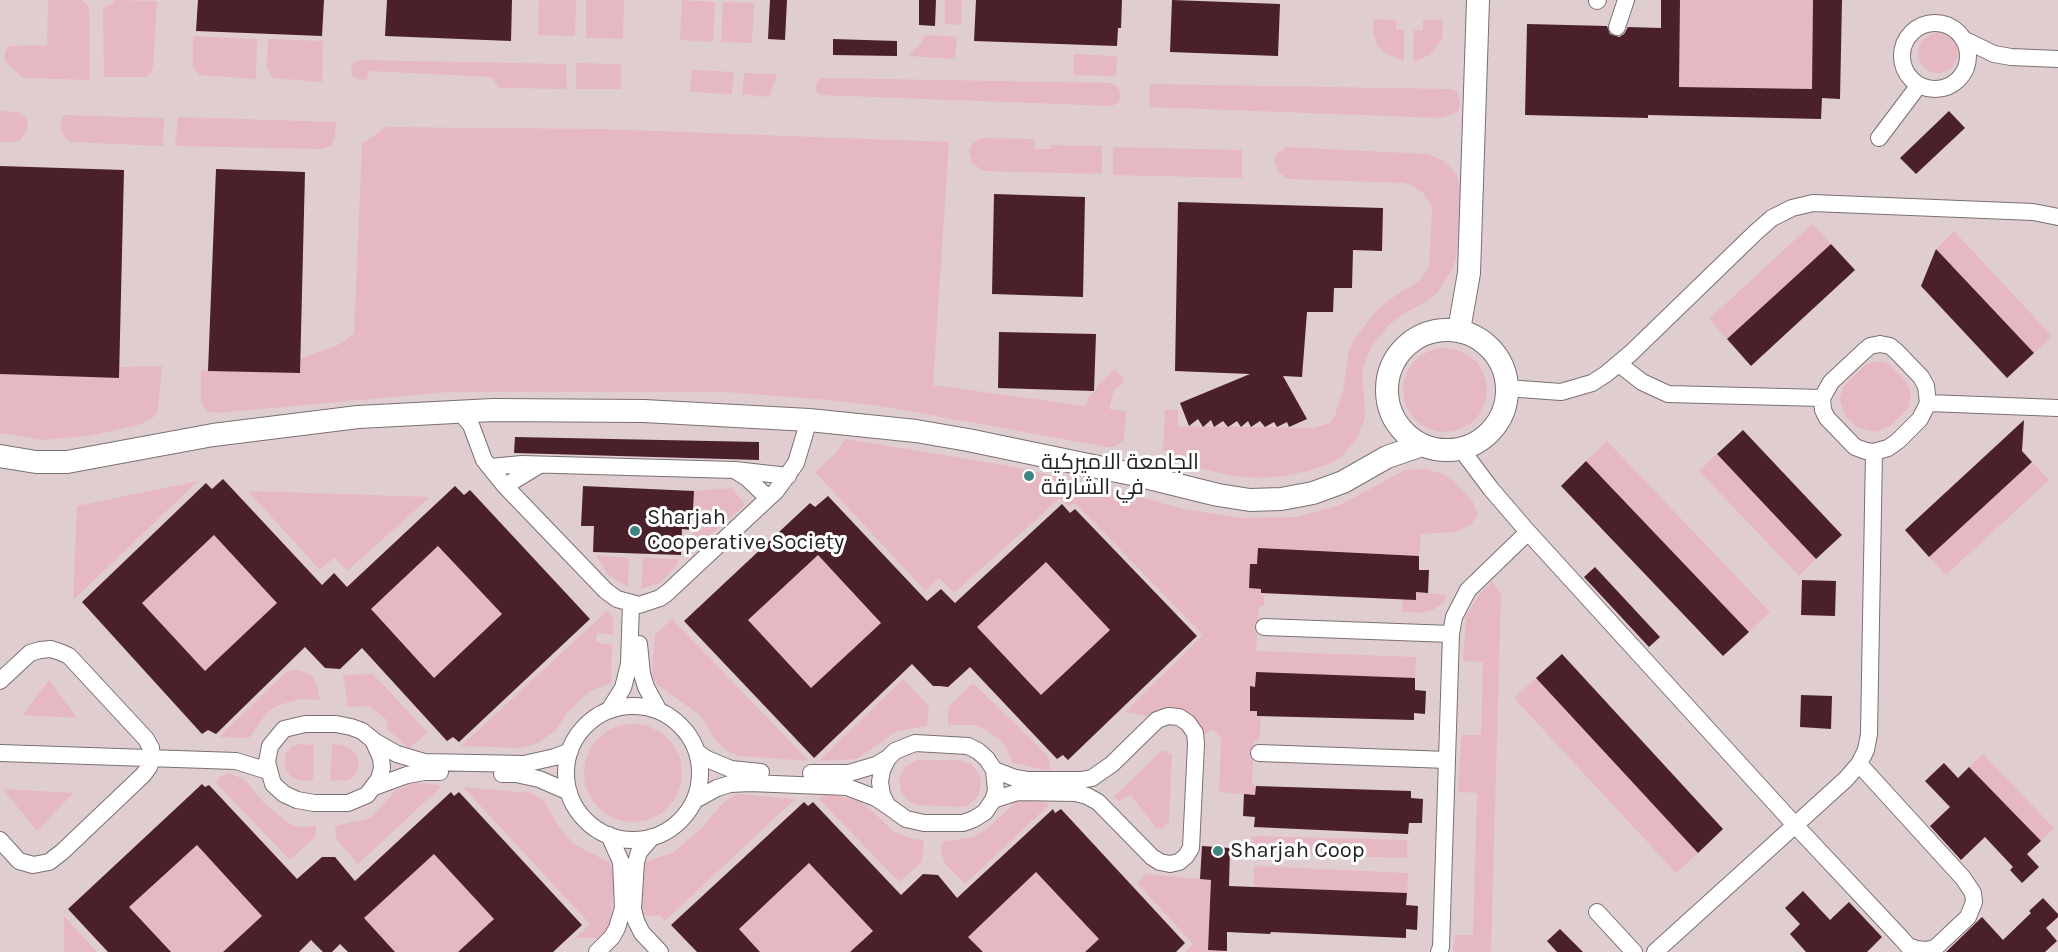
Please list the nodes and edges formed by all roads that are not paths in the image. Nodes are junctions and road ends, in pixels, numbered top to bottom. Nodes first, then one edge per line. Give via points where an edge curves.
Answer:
1 (1478, 0) edge
2 (1626, 0) edge
3 (1617, 27) dead end
4 (1963, 39) junction
5 (2011, 57) junction
6 (2058, 59) edge
7 (1964, 73) junction
8 (1919, 85) junction
9 (1879, 138) dead end
10 (2058, 217) edge
11 (1459, 330) junction
12 (1619, 364) junction
13 (1507, 388) junction
14 (1822, 398) junction
15 (1928, 403) junction
16 (2058, 408) edge
17 (459, 411) junction
18 (1393, 417) junction
19 (808, 420) junction
20 (1422, 445) junction
21 (1461, 449) junction
22 (1874, 452) junction
23 (0, 456) edge
24 (538, 466) junction
25 (490, 467) junction
26 (1370, 467) junction
27 (735, 470) junction
28 (788, 476) junction
29 (506, 486) junction
30 (768, 498) junction
31 (1528, 532) junction
32 (635, 604) junction
33 (1264, 627) dead end
34 (1451, 634) junction
35 (0, 681) edge
36 (609, 710) junction
37 (659, 711) junction
38 (373, 740) junction
39 (270, 746) junction
40 (570, 751) junction
41 (697, 752) junction
42 (0, 753) edge
43 (1259, 753) dead end
44 (152, 758) junction
45 (888, 758) junction
46 (236, 760) junction
47 (1447, 760) junction
48 (1859, 764) junction
49 (994, 770) junction
50 (268, 771) junction
51 (374, 787) junction
52 (569, 792) junction
53 (695, 800) junction
54 (993, 800) junction
55 (888, 806) junction
56 (1795, 825) junction
57 (609, 835) junction
58 (652, 837) junction
59 (0, 840) edge
60 (1597, 912) dead end
61 (597, 952) edge
62 (660, 952) edge
63 (1439, 952) edge
64 (1634, 952) edge
65 (1655, 952) edge

1 - 11 street via 1469,273
2 - 3 street
4 - 5 street via 1994,54
4 - 7 street via 1968,56
4 - 8 street via 1956,31 1936,24 1926,25 1908,37 1902,58 1904,68
5 - 6 street
5 - 7 street via 1978,65
7 - 8 street via 1942,88
8 - 9 street
10 - 12 street via 2033,212 1813,203 1792,208 1756,232
11 - 13 street via 1493,351
11 - 18 street via 1430,332 1405,345 1393,361 1387,379 1387,399
12 - 13 street via 1592,382 1561,392
12 - 14 street via 1642,382 1668,394
13 - 21 street via 1499,420 1476,443
14 - 15 street via 1839,374 1870,346 1880,344 1898,352 1921,377
14 - 22 street via 1827,418 1841,434 1855,447
15 - 16 street
15 - 22 street via 1920,419 1898,441
17 - 19 street via 644,411
17 - 23 street via 271,427 67,462
17 - 25 street via 471,425
18 - 20 street via 1400,429
18 - 26 street
19 - 26 street via 968,440 1250,500 1313,493
19 - 28 street via 796,463
20 - 21 street via 1441,450
20 - 26 street
21 - 31 street
22 - 48 street via 1869,734
24 - 25 street
24 - 27 street
24 - 29 street
25 - 29 street
27 - 28 street
27 - 30 street
28 - 30 street
29 - 32 street via 595,582 617,599
30 - 32 street via 668,592
31 - 34 street via 1468,590 1454,617
31 - 56 street
32 - 36 street via 628,670
32 - 37 street via 642,674
33 - 34 street
34 - 47 street
35 - 44 street via 30,653 51,649 69,656 146,740
36 - 37 street via 626,706
36 - 40 street via 592,719
37 - 41 street via 688,735
38 - 39 street via 351,727 304,724 284,729
38 - 40 street via 397,754 424,762 524,764
38 - 51 street via 382,768
39 - 46 street
39 - 50 street
40 - 52 street via 566,771
41 - 45 street via 718,765 751,772 849,773
41 - 53 street via 699,784
42 - 44 street
43 - 47 street
44 - 46 street
44 - 59 street via 143,775 49,862 33,865 19,861
45 - 49 street via 915,743 968,746 987,759
45 - 55 street via 880,782
46 - 50 street
47 - 63 street
48 - 56 street
48 - 56 street via 1973,893 1972,911 1942,943 1926,951 1908,946
49 - 54 street
49 - 54 street via 1027,780 1092,778 1157,720 1179,717 1194,732 1196,744 1191,848 1179,862 1160,862 1098,802 1076,793 1018,792
50 - 51 street via 273,784 284,794 314,803 348,803 367,795
51 - 52 street via 424,772 516,774
52 - 57 street via 591,825
53 - 55 street via 730,784 762,783 847,787
53 - 58 street via 678,823
54 - 55 street via 985,812 963,823 906,819
56 - 65 street
57 - 58 street via 638,840
57 - 61 street via 623,872 623,908 612,937
58 - 62 street via 636,862 633,909 642,933
60 - 64 street

